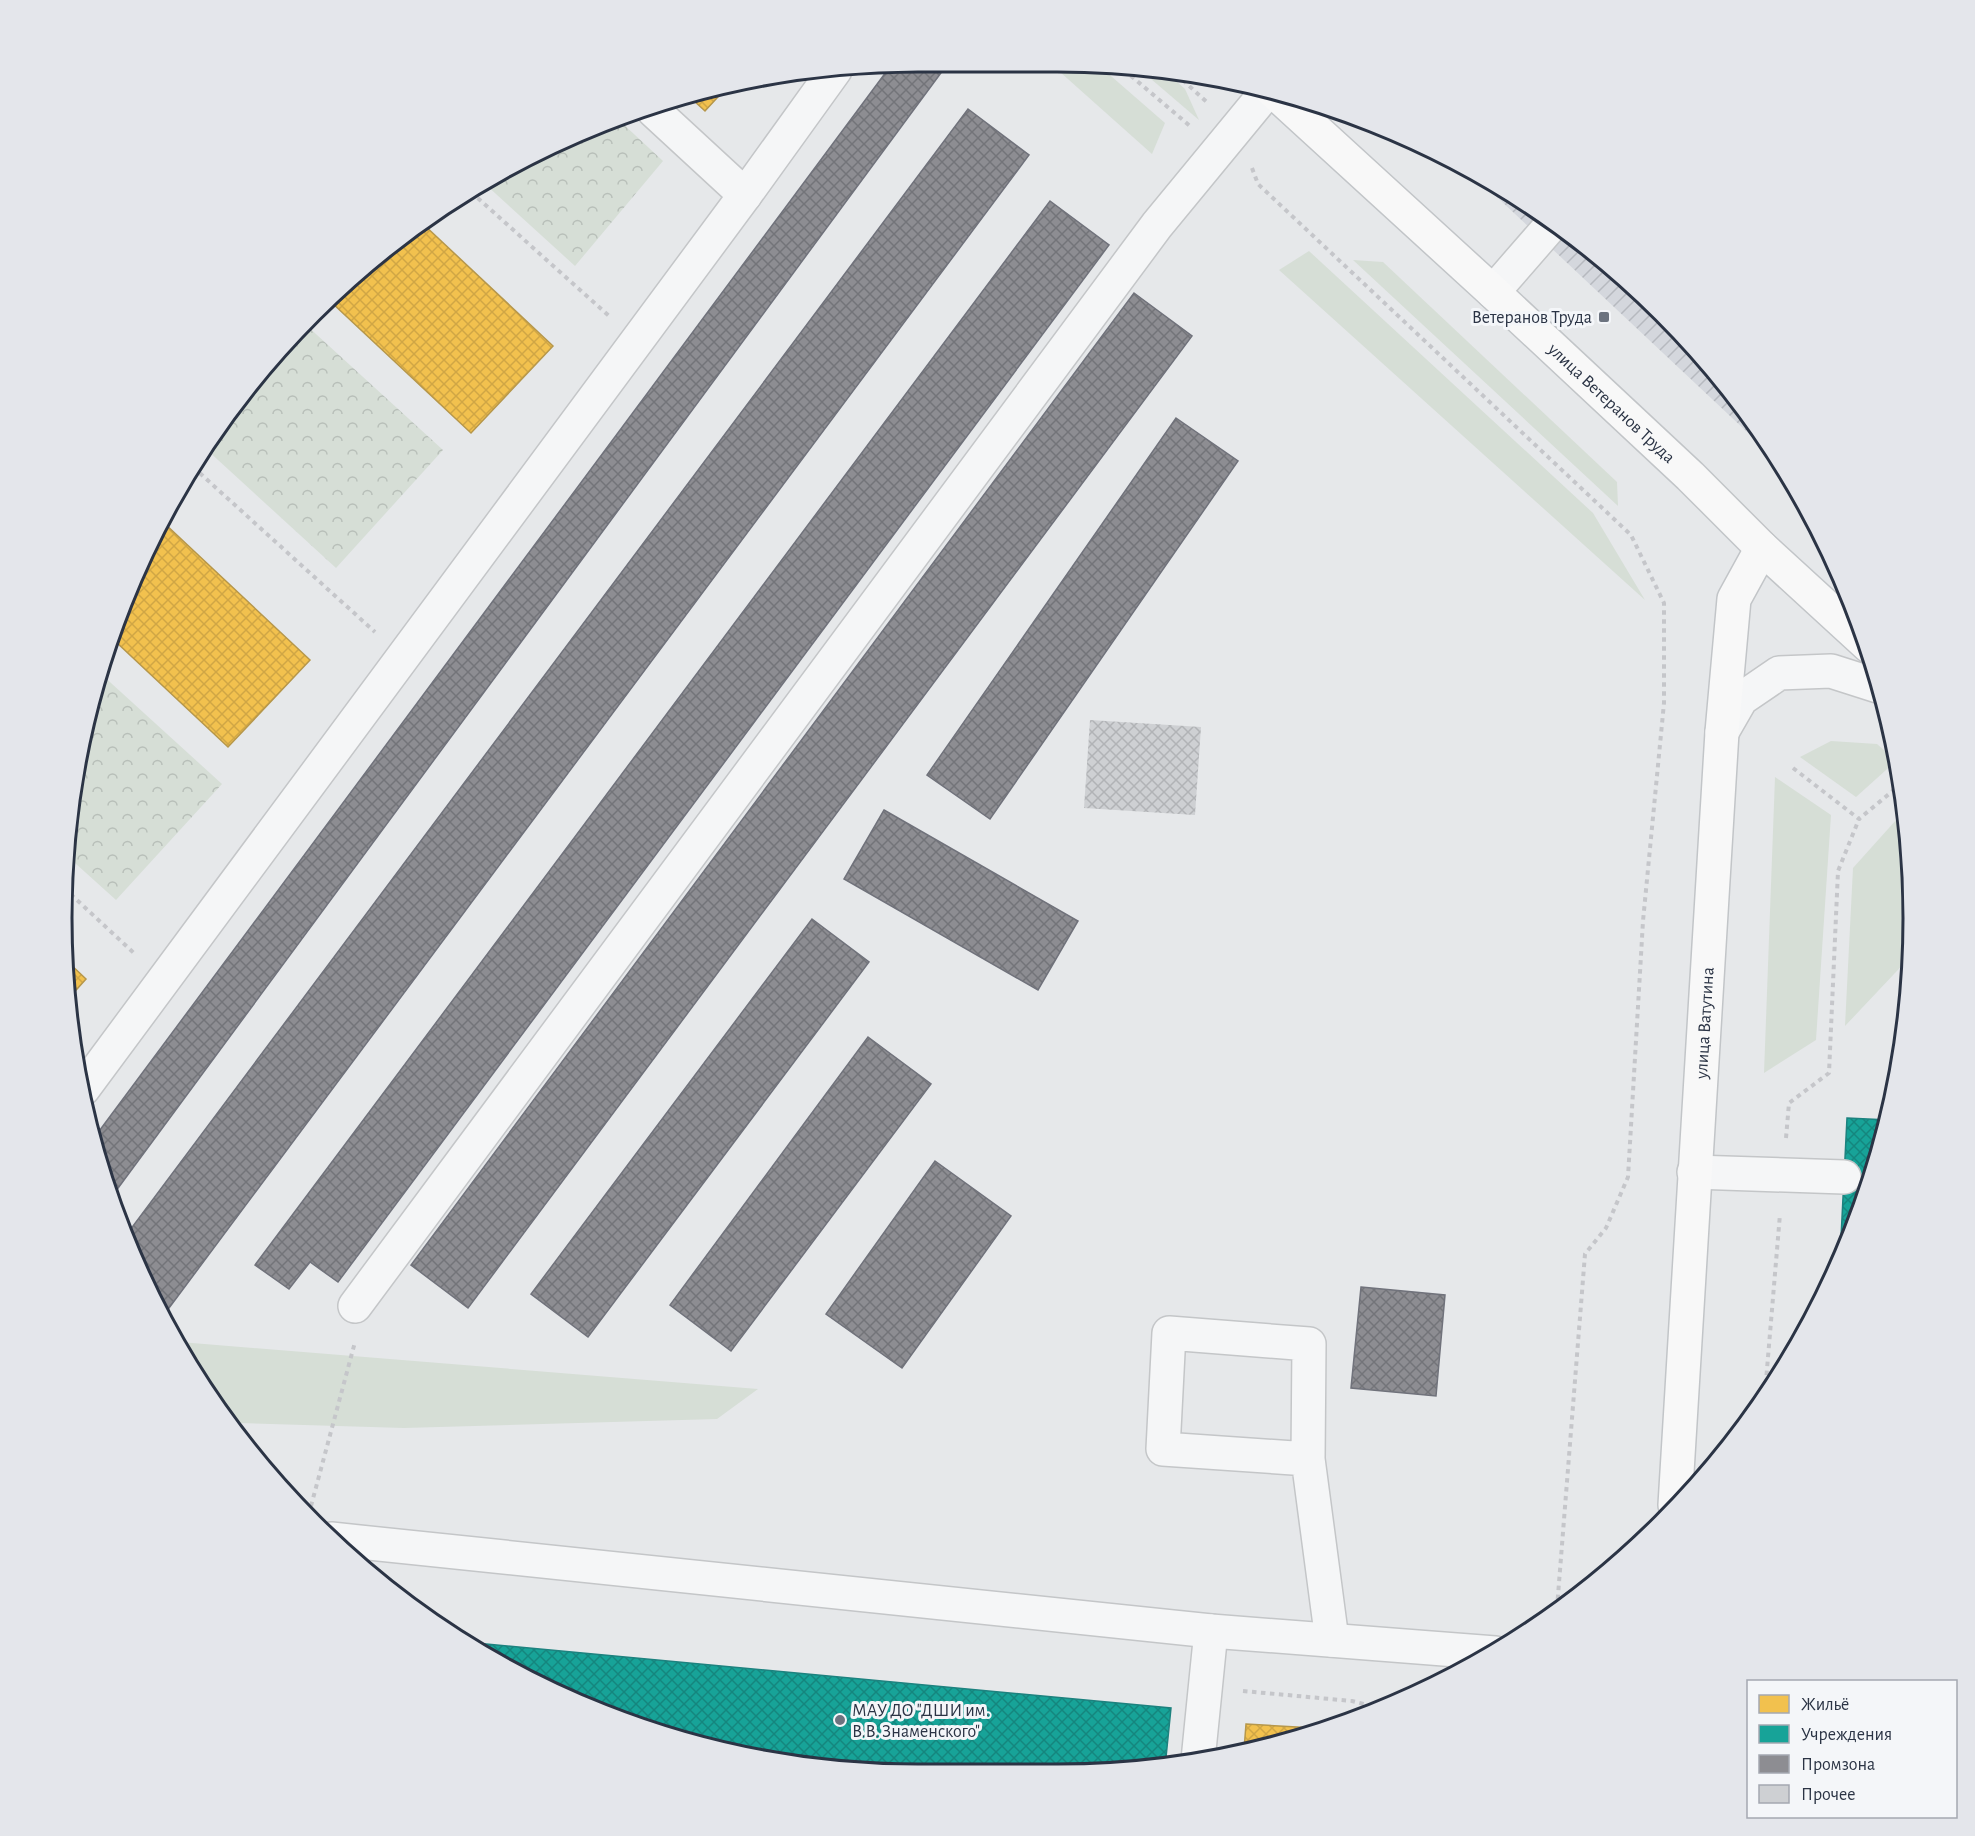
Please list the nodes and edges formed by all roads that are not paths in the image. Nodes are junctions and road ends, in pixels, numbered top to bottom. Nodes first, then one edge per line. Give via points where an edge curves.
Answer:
1 (830, 77) edge
2 (1264, 98) edge
3 (1288, 105) edge
4 (657, 114) edge
5 (745, 195) junction
6 (1547, 229) edge
7 (1493, 292) junction
8 (1762, 548) junction
9 (1852, 631) edge
10 (1869, 683) edge
11 (1722, 732) junction
12 (88, 1082) edge
13 (1695, 1172) junction
14 (1844, 1177) dead end
15 (355, 1306) road end
16 (1308, 1459) junction
17 (1676, 1494) edge
18 (346, 1541) edge
19 (1210, 1631) junction
20 (1332, 1640) junction
21 (1479, 1652) edge
22 (1199, 1752) edge

1 - 5 street
2 - 15 street via 1157,225
3 - 7 main road, улица Ветеранов Труда
4 - 5 street
5 - 12 street
6 - 7 street
7 - 8 main road, улица Ветеранов Труда
8 - 9 main road, улица Ветеранов Труда
8 - 11 main road, улица Ватутина via 1734,598
10 - 11 street via 1831,672 1779,673 1741,699
11 - 13 main road, улица Ватутина
13 - 14 street
13 - 17 main road, улица Ватутина
16 - 16 street via 1310,1344 1169,1333 1163,1449
16 - 20 street
18 - 19 street
19 - 20 street
19 - 22 street
20 - 21 street

